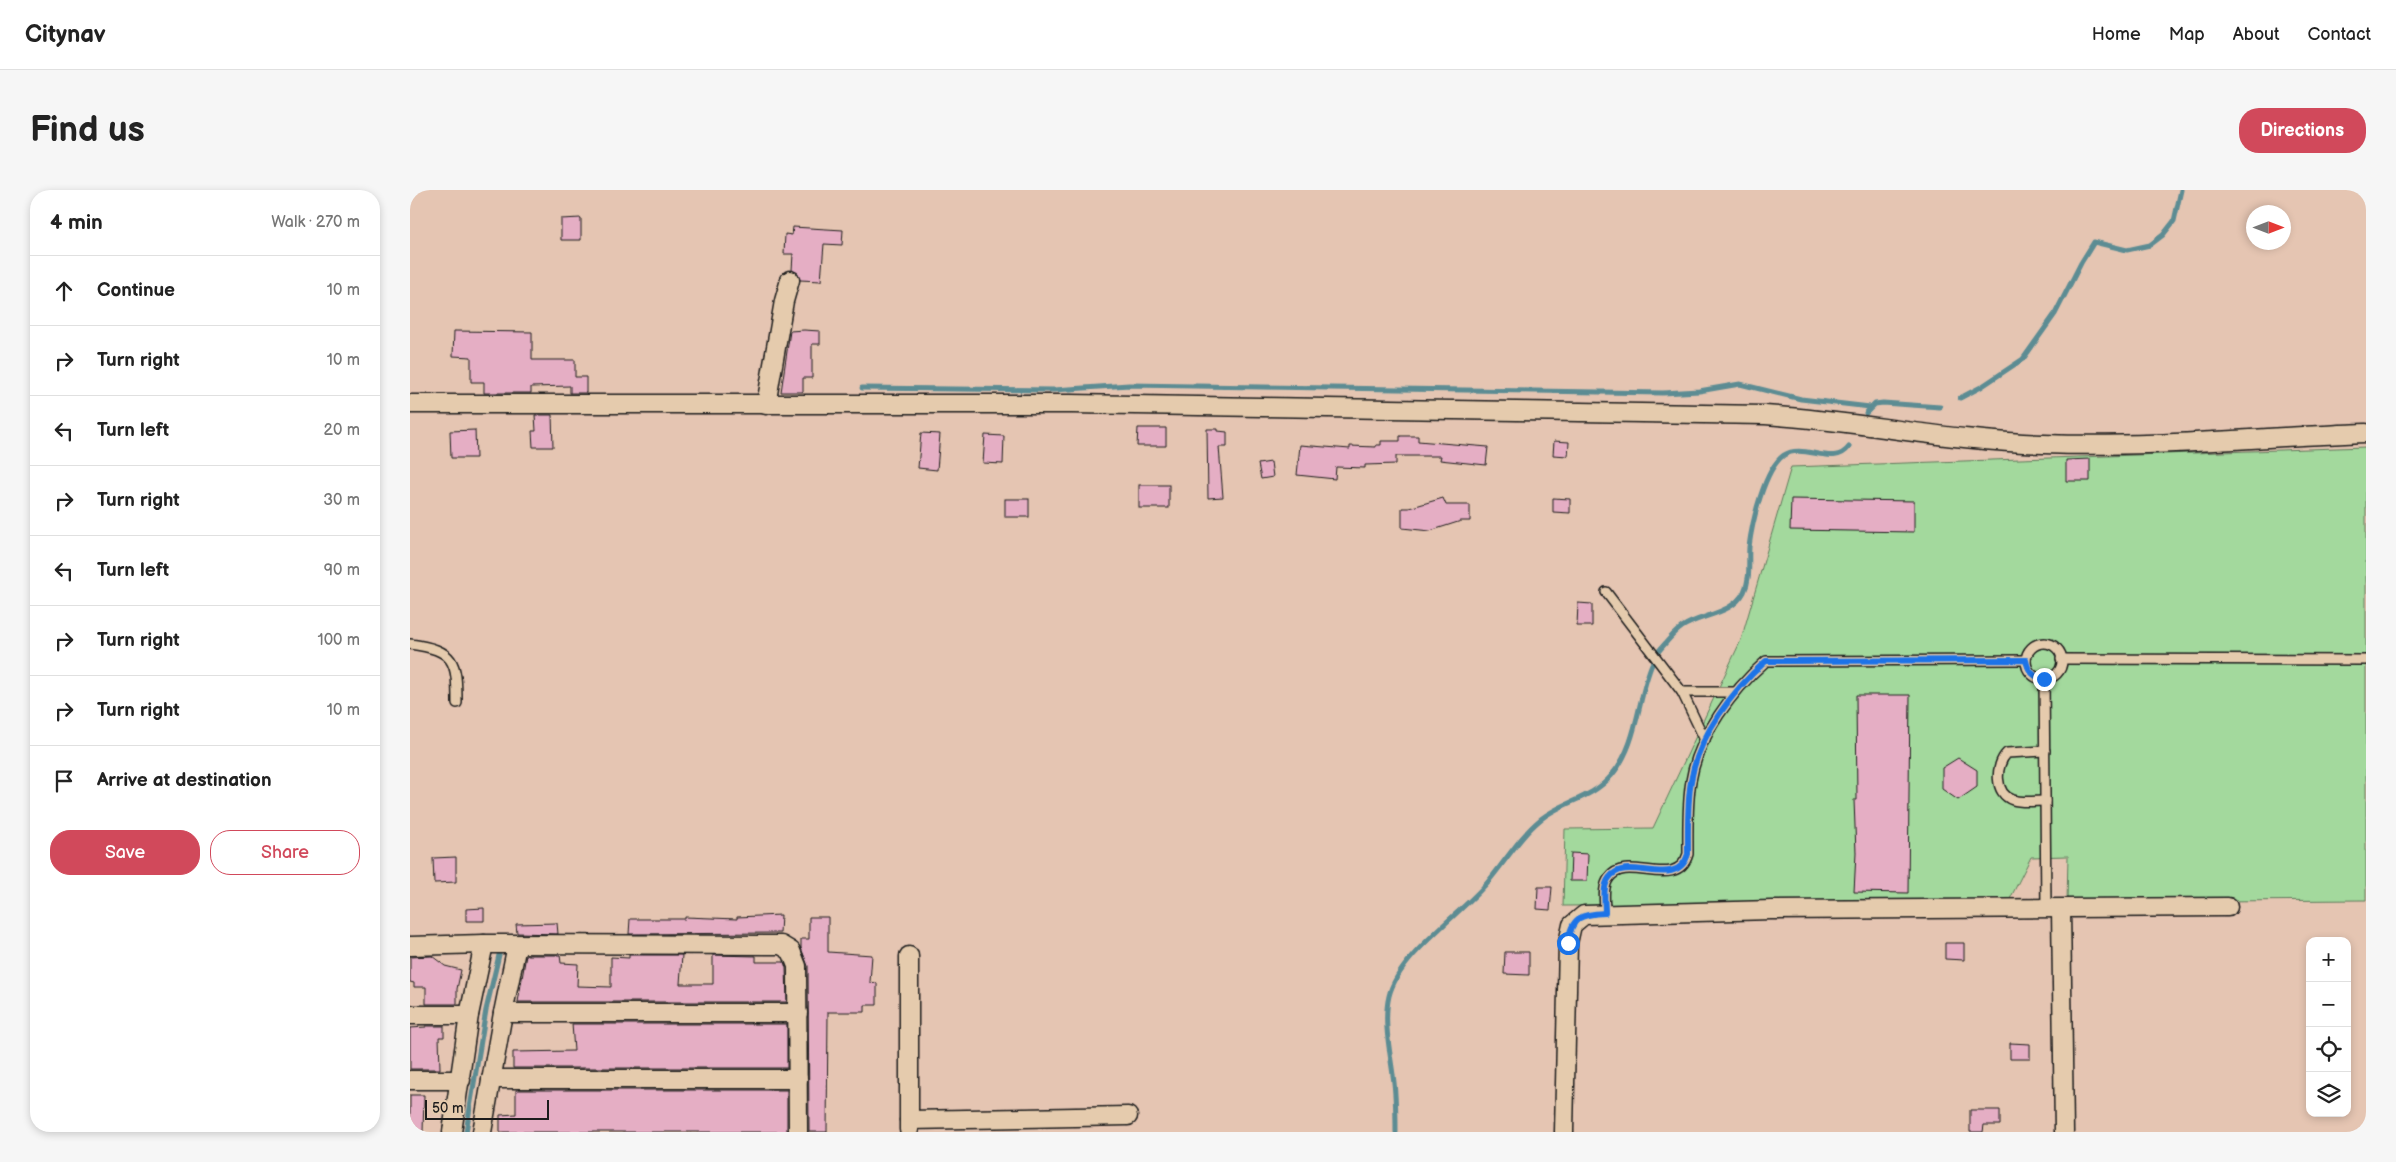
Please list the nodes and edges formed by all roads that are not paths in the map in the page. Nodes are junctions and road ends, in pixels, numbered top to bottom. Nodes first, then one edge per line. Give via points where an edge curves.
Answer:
1 (790, 280) dead end
2 (410, 404) edge
3 (766, 405) junction
4 (2366, 433) edge
5 (1606, 592) dead end
6 (410, 644) edge
7 (2061, 659) junction
8 (2026, 660) junction
9 (2366, 660) edge
10 (2044, 679) junction
11 (1682, 692) junction
12 (1734, 692) junction
13 (457, 703) dead end
14 (1705, 740) junction
15 (2045, 751) junction
16 (2045, 801) junction
17 (2228, 907) dead end
18 (2053, 909) junction
19 (1605, 913) junction
20 (484, 944) junction
21 (518, 945) junction
22 (410, 946) edge
23 (909, 956) dead end
24 (503, 1013) junction
25 (470, 1014) junction
26 (798, 1014) junction
27 (410, 1015) edge
28 (491, 1079) junction
29 (798, 1079) junction
30 (410, 1080) edge
31 (461, 1080) junction
32 (1128, 1116) dead end
33 (909, 1126) edge
34 (452, 1132) edge
35 (482, 1132) edge
36 (798, 1132) edge
37 (1564, 1132) edge
38 (2064, 1132) edge

1 - 3 street
2 - 3 street
3 - 4 street via 1071,404 1764,415 2044,444 2214,441
5 - 11 lane
6 - 13 lane via 436,649 453,662 457,675
7 - 8 lane via 2052,645 2040,643 2030,649
7 - 9 lane
7 - 10 lane via 2055,675
8 - 10 lane via 2029,671
8 - 12 lane via 1766,661
10 - 15 lane
11 - 12 lane
11 - 14 lane
12 - 14 lane
14 - 19 lane via 1691,780 1685,864 1670,871 1617,871 1609,877 1605,887
15 - 16 lane
15 - 16 lane via 2007,753 2002,759 1998,779 2002,791 2014,800
16 - 18 lane
17 - 18 street
18 - 19 street
18 - 38 street
19 - 37 street via 1584,915 1577,919 1569,933
20 - 21 street
20 - 22 street
20 - 25 street
21 - 24 street
21 - 26 street via 781,945 791,951 797,966
23 - 33 street
24 - 26 street
24 - 28 street
25 - 27 street
25 - 31 street
26 - 29 street
28 - 29 street
28 - 35 street
29 - 36 street
30 - 31 street
31 - 34 street
32 - 33 street

